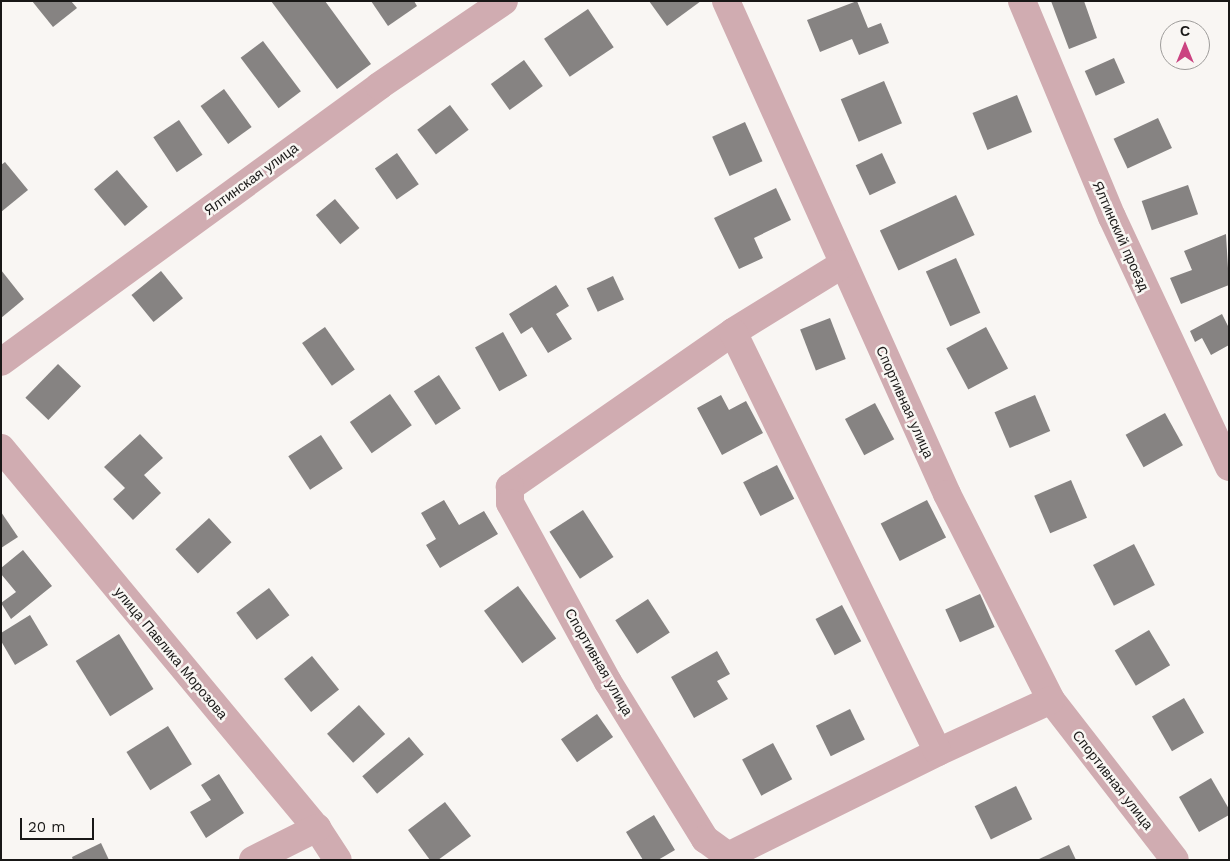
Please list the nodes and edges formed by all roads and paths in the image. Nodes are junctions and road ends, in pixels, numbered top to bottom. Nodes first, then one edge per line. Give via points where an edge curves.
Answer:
1 (504, 1) edge
2 (726, 1) edge
3 (1022, 1) edge
4 (843, 264) junction
5 (733, 332) junction
6 (1, 362) edge
7 (1, 448) edge
8 (1229, 467) edge
9 (1051, 700) junction
10 (938, 752) junction
11 (317, 828) junction
12 (254, 860) edge
13 (338, 860) edge
14 (1175, 860) edge

1 - 6 street, Ялтинская улица via 379,86
2 - 4 street, Спортивная улица
3 - 8 street, Ялтинский проезд via 1112,217
4 - 5 street, Спортивная улица
4 - 9 street, Спортивная улица via 946,494
5 - 10 street
5 - 10 street, Спортивная улица via 510,487 510,503 608,682 705,839 728,856
7 - 11 street, улица Павлика Морозова
9 - 10 street, Спортивная улица
9 - 14 street, Спортивная улица
11 - 12 street
11 - 13 street, улица Павлика Морозова

